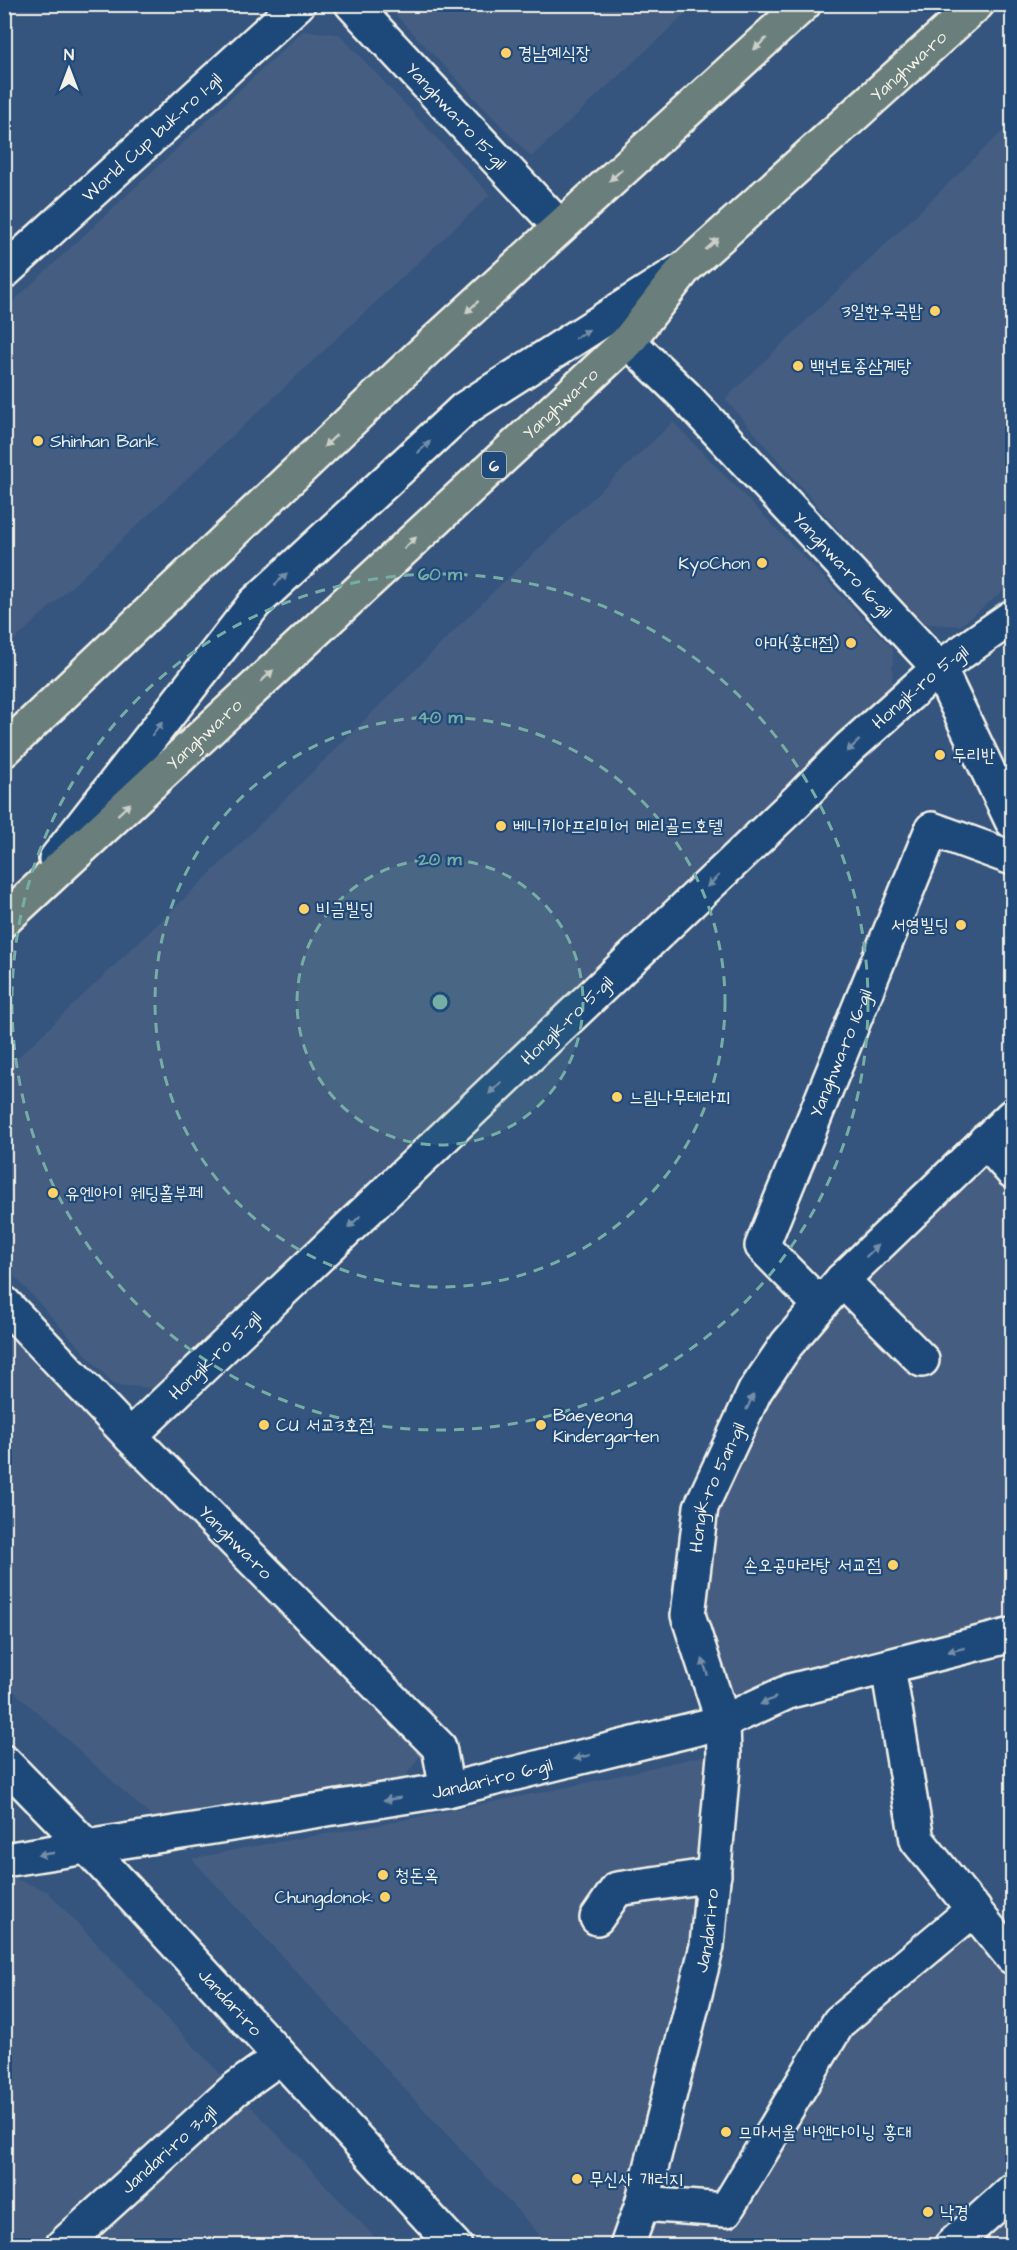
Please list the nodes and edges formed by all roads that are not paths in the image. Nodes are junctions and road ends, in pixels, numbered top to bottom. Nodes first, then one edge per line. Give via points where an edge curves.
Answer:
1 (298, 4) edge
2 (352, 4) edge
3 (804, 4) edge
4 (976, 4) edge
5 (559, 226) junction
6 (685, 268) junction
7 (4, 272) edge
8 (628, 341) junction
9 (1012, 617) edge
10 (939, 668) junction
11 (4, 750) edge
12 (1012, 821) edge
13 (1012, 858) edge
14 (11, 914) edge
15 (1012, 1116) edge
16 (985, 1141) junction
17 (1012, 1172) edge
18 (842, 1280) junction
19 (4, 1303) edge
20 (820, 1305) junction
21 (922, 1360) dead end
22 (130, 1436) junction
23 (1012, 1635) edge
24 (888, 1667) junction
25 (723, 1722) junction
26 (4, 1762) edge
27 (447, 1791) junction
28 (88, 1848) junction
29 (4, 1860) edge
30 (714, 1875) junction
31 (974, 1909) junction
32 (597, 1918) dead end
33 (1012, 1957) edge
34 (280, 2057) junction
35 (1012, 2191) edge
36 (642, 2204) junction
37 (62, 2246) edge
38 (455, 2246) edge
39 (627, 2246) edge
40 (951, 2246) edge

1 - 7 street, World Cup buk-ro 1-gil
2 - 5 street, Yanghwa-ro 15-gil
3 -> 5 main road
6 -> 4 main road, Yanghwa-ro / 6
5 -> 11 main road
6 - 8 main road, Yanghwa-ro / 6
14 -> 6 street via 255,603 464,409
8 - 10 street, Yanghwa-ro 16-gil via 685,396
14 -> 8 main road, Yanghwa-ro / 6
9 - 10 street, Hongik-ro 5-gil
10 - 12 street, Yanghwa-ro 16-gil
10 -> 22 street, Hongik-ro 5-gil via 849,748
13 - 20 street, Yanghwa-ro 16-gil via 933,829 762,1246
15 - 16 street, Hongik-ro 5an-gil
16 - 17 street
18 -> 16 street, Hongik-ro 5an-gil
18 - 20 street, Hongik-ro 5an-gil
18 - 21 street
19 - 22 street, Yanghwa-ro
25 -> 20 street, Hongik-ro 5an-gil via 688,1615 701,1507 755,1390
22 - 27 street, Yanghwa-ro via 439,1747
23 -> 24 street, Jandari-ro 6-gil
24 -> 25 street, Jandari-ro 6-gil via 790,1692
24 - 31 street via 917,1840
25 -> 27 street, Jandari-ro 6-gil
25 - 30 street, Jandari-ro
26 - 28 street, Jandari-ro
27 -> 28 street, Jandari-ro 6-gil
28 -> 29 street, Jandari-ro 6-gil
28 - 34 street, Jandari-ro
30 - 32 street via 617,1890
30 - 36 street, Jandari-ro via 707,1946
31 - 33 street
31 - 36 street via 838,2022 726,2210
34 - 37 street, Jandari-ro 3-gil via 234,2090
34 - 38 street, Jandari-ro
35 - 40 street
36 - 39 street, Jandari-ro

